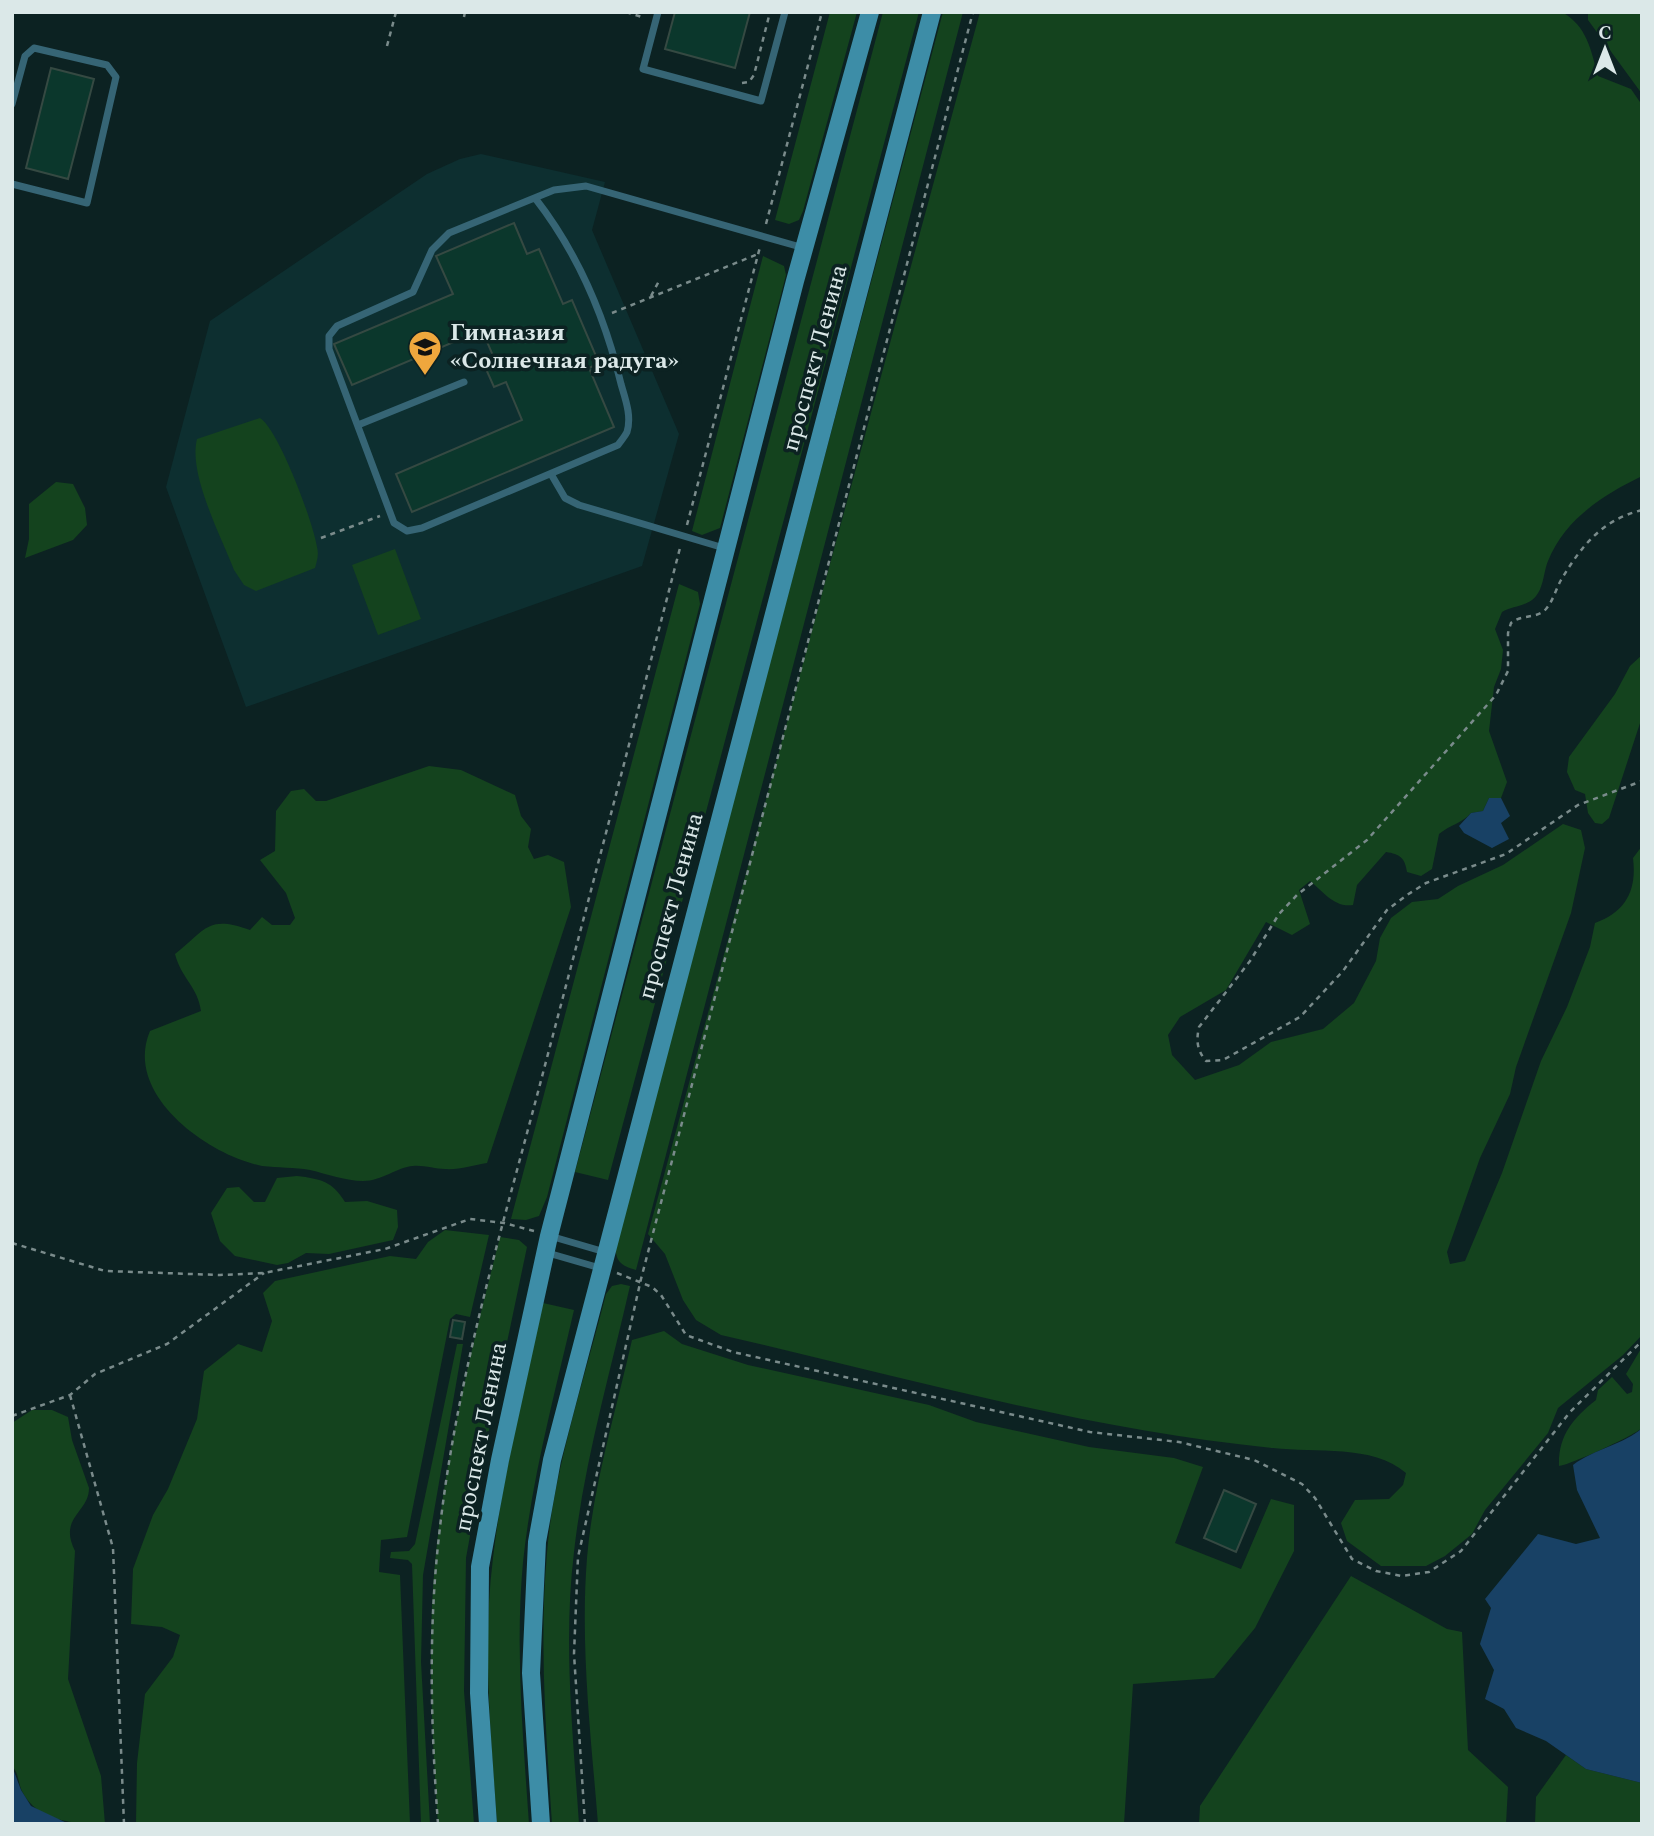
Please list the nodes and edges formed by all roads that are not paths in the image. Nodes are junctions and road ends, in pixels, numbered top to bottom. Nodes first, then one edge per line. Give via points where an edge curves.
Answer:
1 (658, 12) edge
2 (785, 12) edge
3 (870, 12) edge
4 (932, 12) edge
5 (12, 104) edge
6 (12, 184) edge
7 (535, 198) junction
8 (804, 248) junction
9 (464, 382) dead end
10 (358, 425) junction
11 (551, 474) junction
12 (726, 548) junction
13 (547, 1244) junction
14 (603, 1260) junction
15 (488, 1824) edge
16 (541, 1824) edge

1 - 2 lane via 643,69 761,101
3 - 8 street, проспект Ленина
4 - 14 street, проспект Ленина
5 - 6 lane via 25,56 34,48 107,65 116,77 87,203
7 - 8 lane via 586,186
7 - 10 lane via 449,233 432,250 414,292 337,326 329,336 329,349
7 - 11 lane via 588,284 611,339 628,413 627,432 618,445
8 - 12 street, проспект Ленина
9 - 10 lane
10 - 11 lane via 394,523 407,531
11 - 12 lane via 565,498 579,505
12 - 13 street, проспект Ленина
13 - 14 lane
13 - 14 lane
13 - 15 street, проспект Ленина via 480,1567 478,1693
14 - 16 street, проспект Ленина via 552,1460 537,1542 531,1673

